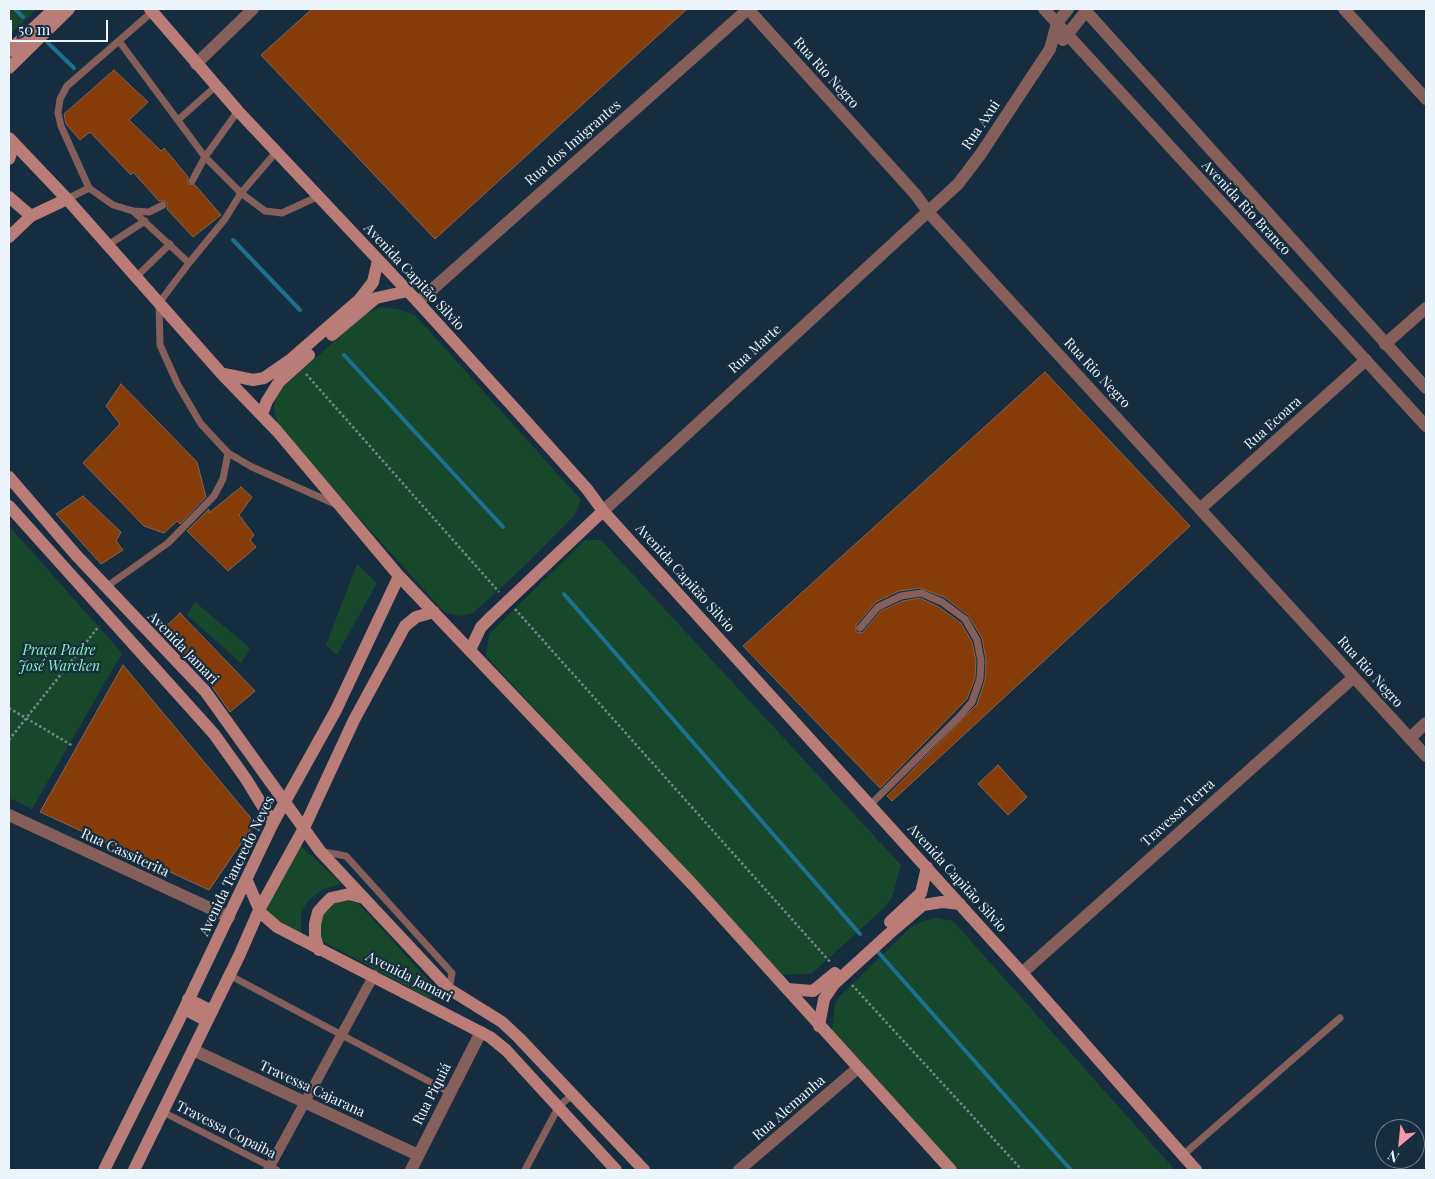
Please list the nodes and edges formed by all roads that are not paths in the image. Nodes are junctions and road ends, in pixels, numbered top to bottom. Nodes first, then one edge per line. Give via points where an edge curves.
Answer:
1 (54, 9) edge
2 (70, 9) edge
3 (253, 9) edge
4 (748, 9) edge
5 (1044, 9) edge
6 (1068, 9) edge
7 (1344, 9) edge
8 (151, 10) edge
9 (1086, 10) edge
10 (1057, 23) junction
11 (1068, 36) junction
12 (119, 41) junction
13 (1050, 49) junction
14 (9, 51) edge
15 (196, 64) junction
16 (9, 68) edge
17 (216, 86) junction
18 (1426, 99) edge
19 (238, 111) junction
20 (178, 120) junction
21 (11, 141) edge
22 (277, 151) junction
23 (205, 157) junction
24 (9, 159) edge
25 (192, 181) dead end
26 (89, 188) junction
27 (241, 193) junction
28 (319, 196) junction
29 (9, 197) edge
30 (67, 199) junction
31 (163, 205) dead end
32 (133, 211) junction
33 (929, 212) junction
34 (31, 216) junction
35 (145, 221) junction
36 (9, 237) edge
37 (170, 244) junction
38 (108, 245) junction
39 (378, 260) junction
40 (189, 263) junction
41 (136, 277) junction
42 (408, 291) junction
43 (418, 302) junction
44 (159, 303) junction
45 (1426, 308) edge
46 (1385, 344) junction
47 (1366, 360) junction
48 (221, 373) junction
49 (1426, 388) edge
50 (262, 414) junction
51 (1426, 426) edge
52 (228, 453) junction
53 (9, 478) edge
54 (9, 506) edge
55 (340, 506) junction
56 (1201, 508) junction
57 (603, 511) junction
58 (399, 576) junction
59 (106, 587) junction
60 (434, 612) junction
61 (860, 628) dead end
62 (470, 650) junction
63 (1354, 677) junction
64 (208, 695) junction
65 (192, 708) junction
66 (336, 710) junction
67 (354, 720) junction
68 (1426, 723) edge
69 (1410, 738) junction
70 (1426, 756) edge
71 (285, 802) junction
72 (870, 805) junction
73 (9, 815) edge
74 (273, 823) junction
75 (303, 830) junction
76 (320, 852) junction
77 (927, 868) junction
78 (247, 881) junction
79 (364, 898) junction
80 (960, 904) junction
81 (260, 908) junction
82 (228, 918) junction
83 (319, 950) junction
84 (841, 973) junction
85 (1022, 973) junction
86 (374, 975) junction
87 (229, 976) junction
88 (449, 989) junction
89 (786, 989) junction
90 (186, 1004) junction
91 (210, 1016) junction
92 (1340, 1018) dead end
93 (819, 1026) junction
94 (481, 1032) junction
95 (342, 1035) junction
96 (193, 1050) junction
97 (858, 1068) junction
98 (449, 1092) junction
99 (572, 1095) junction
100 (306, 1103) junction
101 (559, 1106) junction
102 (163, 1112) junction
103 (418, 1155) junction
104 (1182, 1155) junction
105 (272, 1169) edge
106 (104, 1170) edge
107 (134, 1170) edge
108 (411, 1170) edge
109 (525, 1170) edge
110 (616, 1170) edge
111 (644, 1170) edge
112 (739, 1170) edge
113 (951, 1170) edge
114 (1196, 1170) edge

1 - 14 main road
2 - 16 main road
3 - 15 street
4 - 33 street, Rua Rio Negro
4 - 43 street, Rua dos Imigrantes
5 - 10 street, Avenida Rio Branco
6 - 10 street, Rua Axui
7 - 18 street
8 - 12 lane
8 - 15 main road, Avenida Capitão Silvio
9 - 11 street, Rua Axui
9 - 46 street, Avenida Rio Branco
10 - 11 street, Avenida Rio Branco
10 - 13 street, Rua Axui
11 - 13 street, Rua Axui
11 - 47 street, Avenida Rio Branco
12 - 20 lane
12 - 26 lane via 67,86 60,99 58,114
13 - 33 street, Rua Axui via 980,155 958,184
15 - 17 main road, Avenida Capitão Silvio
17 - 19 main road, Avenida Capitão Silvio
17 - 20 lane
19 - 22 main road, Avenida Capitão Silvio
19 - 23 lane
20 - 23 lane
21 - 24 main road
21 - 30 main road
22 - 27 lane
22 - 28 main road, Avenida Capitão Silvio
23 - 25 lane
23 - 27 lane
26 - 30 lane
26 - 32 lane via 113,205
27 - 28 lane via 265,211 282,213
27 - 40 lane via 225,219
28 - 39 main road, Avenida Capitão Silvio
29 - 34 main road
30 - 34 main road
30 - 38 main road
31 - 32 lane via 149,212
32 - 35 lane
33 - 56 street, Rua Rio Negro
33 - 57 street, Rua Marte
34 - 36 main road
35 - 37 lane
35 - 38 lane
37 - 40 lane
37 - 41 lane
38 - 41 main road
39 - 42 main road, Avenida Capitão Silvio
39 - 48 main road via 373,282 360,299 274,371 253,380
40 - 44 lane
41 - 44 main road
42 - 43 main road, Avenida Capitão Silvio
42 - 50 main road via 376,298 298,364 272,392
43 - 57 main road, Avenida Capitão Silvio
44 - 48 main road
44 - 52 lane via 160,345 178,385 201,424
45 - 46 street
46 - 49 street, Avenida Rio Branco
47 - 51 street, Avenida Rio Branco
47 - 56 street, Rua Ecoara
48 - 50 main road
50 - 55 main road
52 - 55 lane
52 - 59 lane via 223,479 214,496 168,542
53 - 59 main road, Avenida Jamari
54 - 65 main road
55 - 58 main road
56 - 63 street, Rua Rio Negro
57 - 62 main road via 481,628
57 - 72 main road, Avenida Capitão Silvio
58 - 60 main road
58 - 66 main road, Avenida Tancredo Neves
59 - 64 main road, Avenida Jamari
60 - 62 main road
60 - 67 main road via 416,617 405,626
61 - 72 lane via 878,607 901,596 921,593 942,602 965,619 978,640 981,661 980,679 972,702
62 - 89 main road via 693,885
63 - 69 street, Rua Rio Negro
63 - 85 street, Travessa Terra
64 - 65 main road
64 - 71 main road, Avenida Jamari
65 - 74 main road via 246,778
66 - 67 main road
66 - 71 main road, Avenida Tancredo Neves
67 - 75 main road
68 - 69 street
69 - 70 street, Rua Rio Negro
71 - 74 main road, Avenida Tancredo Neves
71 - 75 main road, Avenida Jamari
72 - 77 main road, Avenida Capitão Silvio
73 - 82 street, Rua Cassiterita
74 - 78 main road, Avenida Tancredo Neves
75 - 76 main road, Avenida Jamari
75 - 81 main road
76 - 79 main road, Avenida Jamari
76 - 88 lane, Avenida Jamari via 346,856 452,973
77 - 80 main road, Avenida Capitão Silvio
77 - 84 main road via 921,893
78 - 81 main road, Avenida Jamari
78 - 82 main road, Avenida Tancredo Neves
79 - 83 main road via 349,894 331,898 324,905 315,924
79 - 88 main road, Avenida Jamari
80 - 84 main road via 923,905
80 - 85 main road, Avenida Capitão Silvio
81 - 83 main road, Avenida Jamari via 269,921
81 - 87 main road
82 - 90 main road, Avenida Tancredo Neves
83 - 86 main road, Avenida Jamari
84 - 89 main road via 813,991
84 - 93 main road via 824,1000
85 - 104 main road, Avenida Capitão Silvio
86 - 94 main road, Avenida Jamari
86 - 95 street
87 - 91 main road
87 - 95 lane
88 - 99 main road, Avenida Jamari via 508,1028
89 - 93 main road
90 - 91 main road
90 - 106 main road, Avenida Tancredo Neves
91 - 96 main road
92 - 104 lane
93 - 97 main road
94 - 98 street, Rua Piquiá
94 - 101 main road, Avenida Jamari via 506,1050
95 - 98 lane
95 - 100 street
96 - 100 street, Travessa Cajarana
96 - 102 main road
97 - 112 street, Rua Alemanha
97 - 113 main road
98 - 103 street, Rua Piquiá
99 - 101 lane
99 - 111 main road, Avenida Jamari
100 - 103 street, Travessa Cajarana
100 - 105 street
101 - 109 lane
101 - 110 main road, Avenida Jamari
102 - 105 lane, Travessa Copaiba
102 - 107 main road
103 - 108 street, Rua Piquiá
104 - 114 main road, Avenida Capitão Silvio

